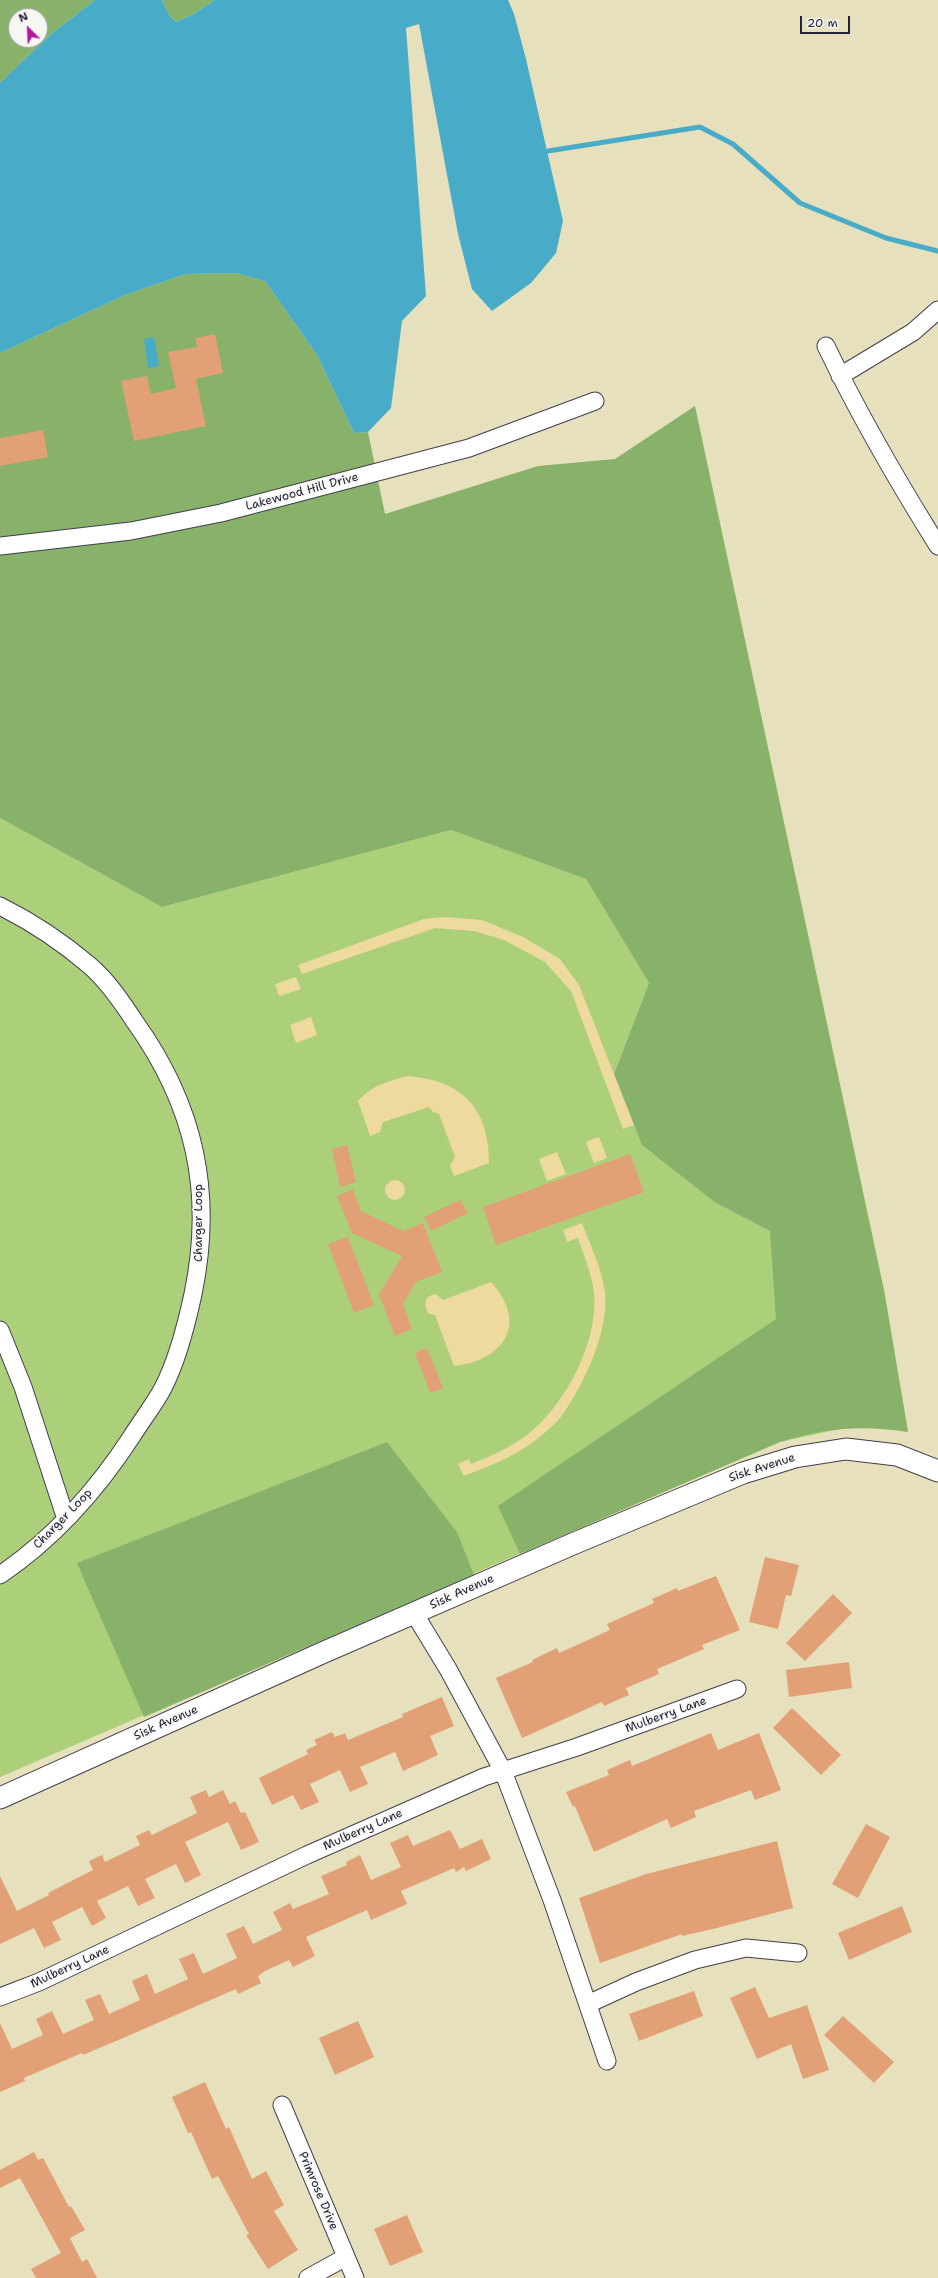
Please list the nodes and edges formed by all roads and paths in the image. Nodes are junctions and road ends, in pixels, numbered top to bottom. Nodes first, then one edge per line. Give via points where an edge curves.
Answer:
1 (938, 310) edge
2 (826, 346) dead end
3 (840, 376) junction
4 (595, 401) dead end
5 (0, 546) edge
6 (938, 546) edge
7 (0, 906) edge
8 (0, 1330) edge
9 (938, 1471) edge
10 (66, 1519) junction
11 (0, 1575) edge
12 (414, 1613) junction
13 (738, 1689) dead end
14 (503, 1771) junction
15 (0, 1798) edge
16 (798, 1953) dead end
17 (0, 1997) edge
18 (588, 2004) junction
19 (607, 2061) dead end
20 (282, 2105) dead end
21 (346, 2257) junction
22 (308, 2278) edge
23 (355, 2278) edge

1 - 3 street via 913,332
2 - 3 street
3 - 6 street via 903,490
4 - 5 street, Lakewood Hill Drive via 469,448 222,513 132,531
7 - 10 street, Charger Loop via 34,923 90,966 122,1003 163,1065 179,1099 197,1157 201,1200 199,1263 187,1322 164,1387 115,1464
8 - 10 street via 24,1387
9 - 12 street, Sisk Avenue via 897,1455 846,1449 794,1457 728,1479
10 - 11 street, Charger Loop via 26,1558
12 - 14 street via 448,1669
12 - 15 street, Sisk Avenue
13 - 14 street, Mulberry Lane
14 - 17 street, Mulberry Lane via 389,1818 39,1982
14 - 18 street
16 - 18 street via 746,1948 695,1960 636,1982
18 - 19 street
20 - 21 street, Primrose Drive
21 - 22 street
21 - 23 street, Primrose Drive

